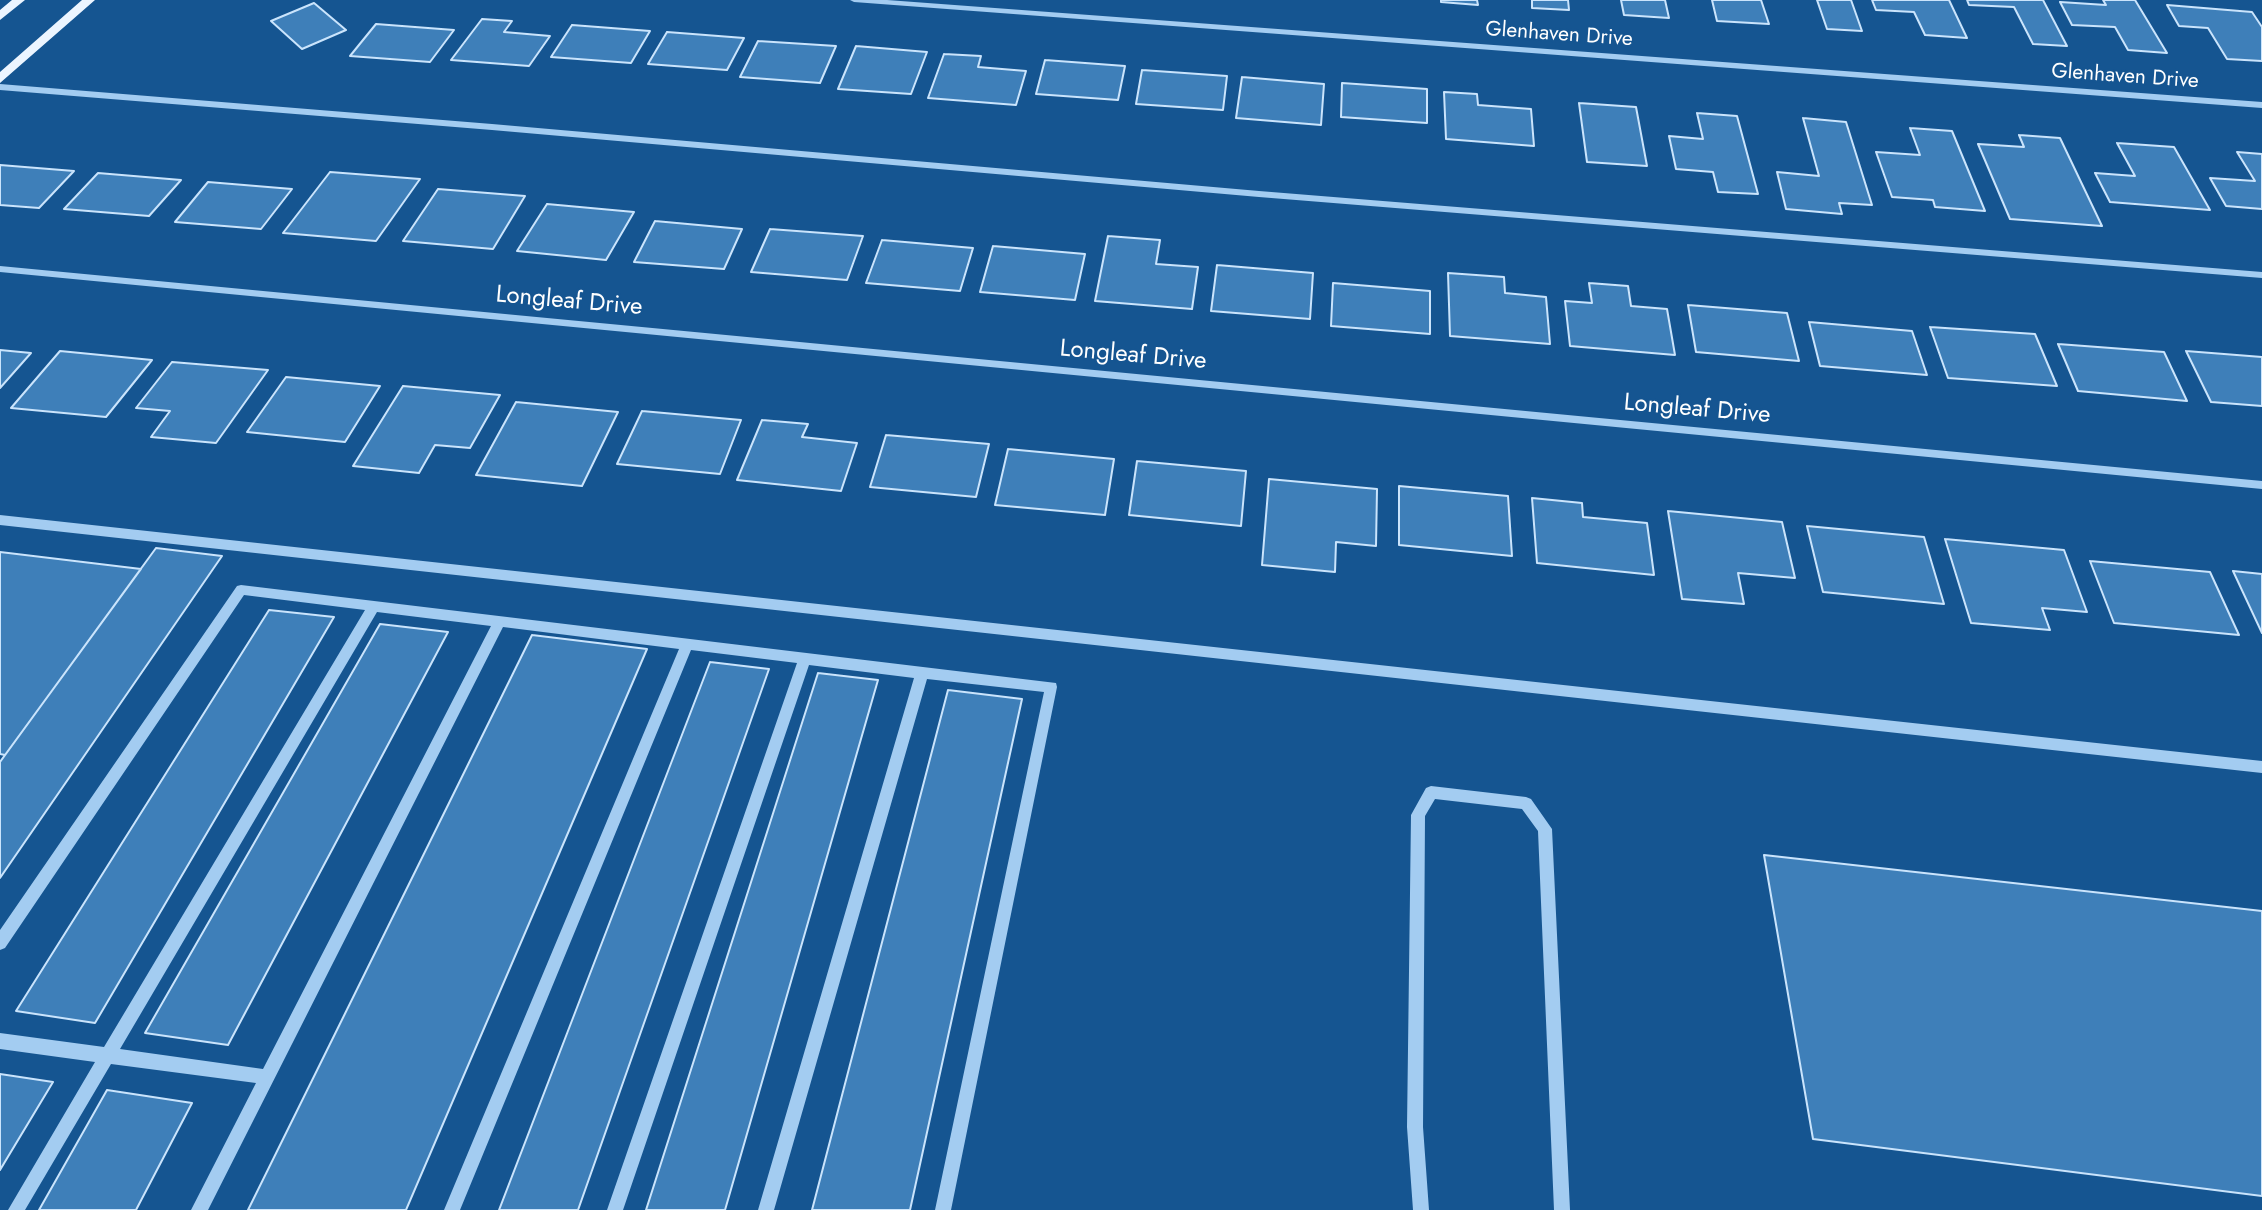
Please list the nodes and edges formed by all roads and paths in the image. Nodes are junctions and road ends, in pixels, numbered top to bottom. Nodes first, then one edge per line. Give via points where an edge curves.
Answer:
1 (19, 0) edge
2 (89, 0) edge
3 (854, 0) edge
4 (0, 16) edge
5 (0, 79) edge
6 (0, 87) edge
7 (2262, 105) edge
8 (0, 270) edge
9 (2262, 275) edge
10 (2262, 485) edge
11 (0, 520) edge
12 (374, 606) junction
13 (500, 621) junction
14 (687, 644) junction
15 (806, 658) junction
16 (922, 673) junction
17 (2262, 767) edge
18 (0, 943) edge
19 (0, 1041) edge
20 (106, 1057) junction
21 (267, 1077) junction
22 (16, 1210) edge
23 (199, 1210) edge
24 (452, 1210) edge
25 (615, 1210) edge
26 (766, 1210) edge
27 (943, 1210) edge
28 (1421, 1210) edge
29 (1562, 1210) edge

1 - 4 main road
2 - 5 main road
3 - 7 street, Glenhaven Drive
6 - 9 street
8 - 10 street, Longleaf Drive
11 - 17 street
12 - 13 street
12 - 18 street via 242,590
12 - 20 lane
13 - 14 street
13 - 21 street
14 - 15 street
14 - 24 street
15 - 16 street
15 - 25 street
16 - 26 street
16 - 27 lane via 1051,687
19 - 20 street
20 - 21 street
20 - 22 lane
21 - 23 street
28 - 29 street via 1415,1126 1418,815 1431,792 1526,803 1545,829

